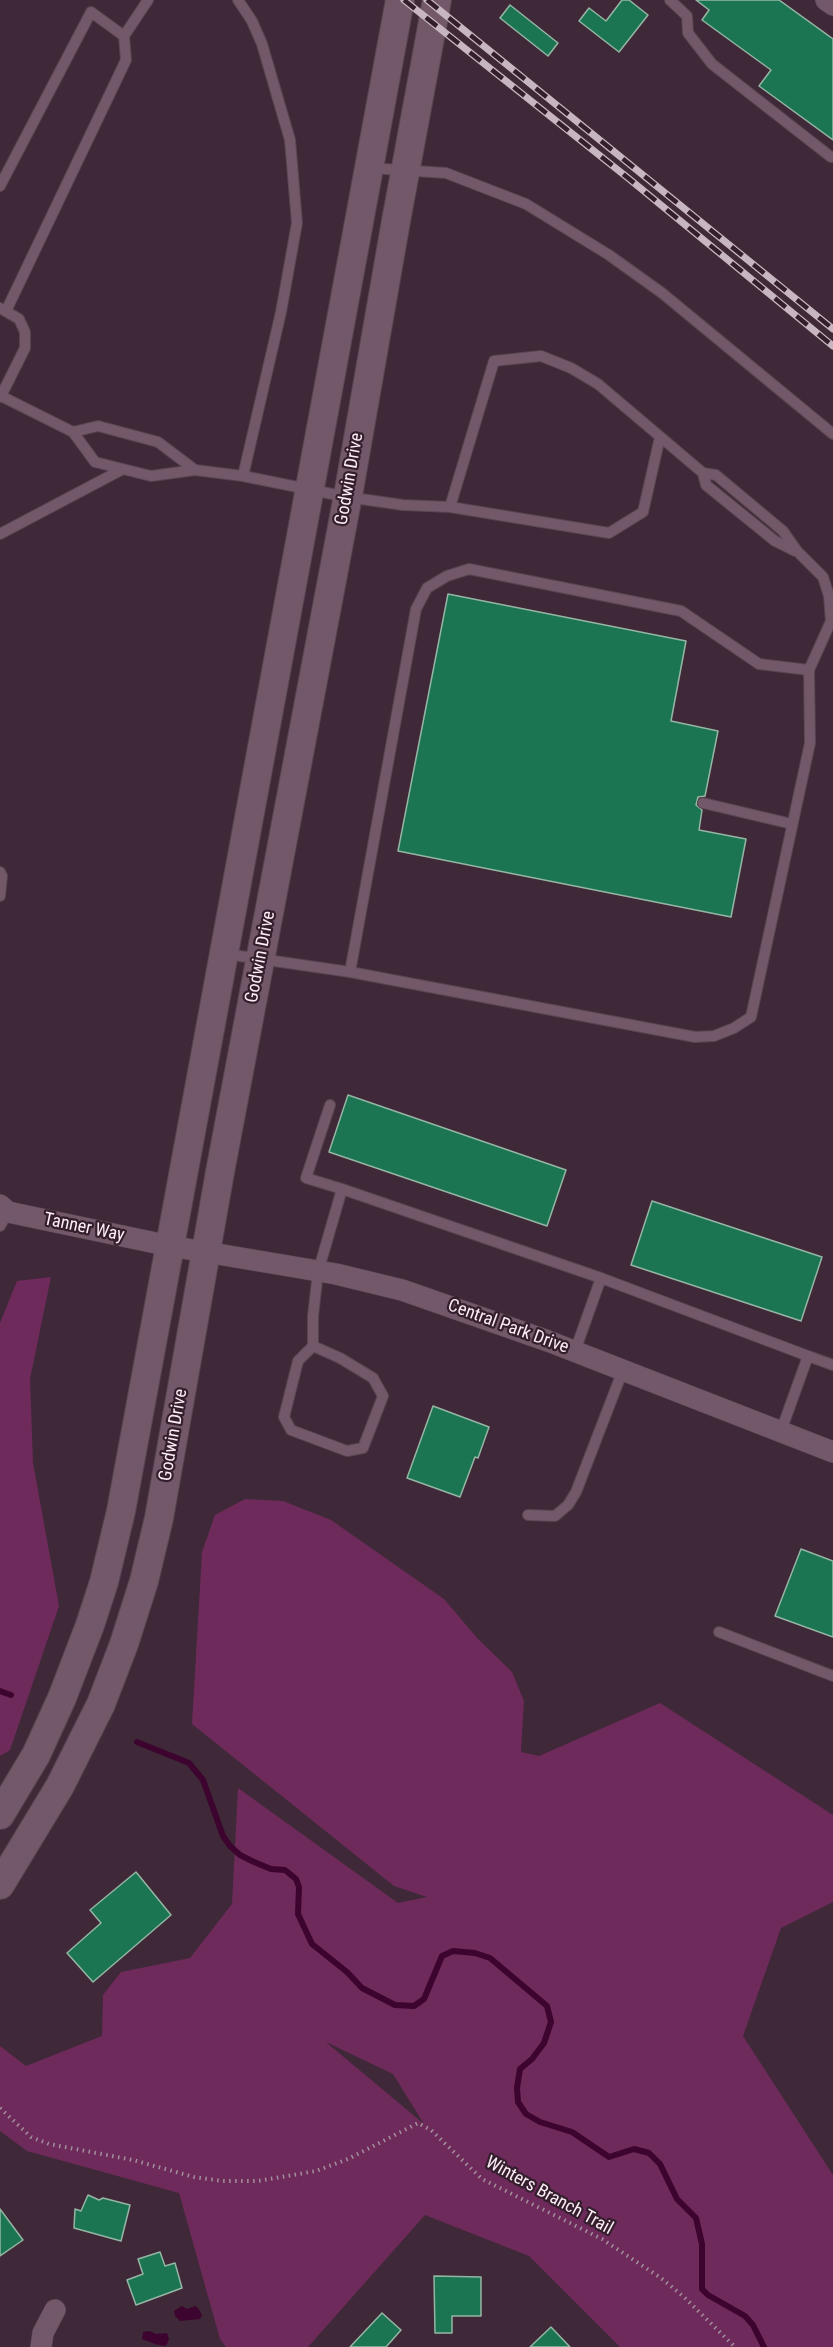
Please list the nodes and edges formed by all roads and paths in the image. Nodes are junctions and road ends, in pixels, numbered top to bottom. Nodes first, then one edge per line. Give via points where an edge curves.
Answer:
1 (148, 0) edge
2 (238, 0) edge
3 (400, 0) edge
4 (437, 0) edge
5 (670, 0) edge
6 (826, 0) edge
7 (833, 5) edge
8 (124, 36) junction
9 (831, 156) dead end
10 (369, 167) junction
11 (405, 172) junction
12 (0, 186) edge
13 (3, 310) edge
14 (0, 396) edge
15 (73, 432) junction
16 (833, 434) edge
17 (660, 437) junction
18 (123, 469) junction
19 (195, 470) junction
20 (243, 476) junction
21 (309, 489) junction
22 (347, 498) junction
23 (450, 507) junction
24 (0, 534) edge
25 (809, 670) junction
26 (703, 803) dead end
27 (792, 824) junction
28 (0, 872) edge
29 (0, 896) edge
30 (224, 953) junction
31 (260, 959) junction
32 (350, 972) junction
33 (330, 1105) dead end
34 (342, 1189) junction
35 (3, 1214) edge
36 (170, 1246) junction
37 (207, 1252) junction
38 (318, 1272) junction
39 (601, 1278) junction
40 (313, 1346) junction
41 (575, 1351) junction
42 (808, 1356) junction
43 (833, 1365) edge
44 (622, 1370) junction
45 (781, 1431) junction
46 (833, 1452) edge
47 (528, 1515) dead end
48 (719, 1632) dead end
49 (833, 1676) edge
50 (0, 1815) edge
51 (0, 1885) edge
52 (0, 2108) edge
53 (55, 2310) dead end
54 (41, 2347) edge
55 (735, 2347) edge

1 - 8 lane
2 - 20 lane via 262,44 290,140 297,223
3 - 10 street, Godwin Drive
4 - 11 street, Godwin Drive
5 - 9 lane via 687,16 688,33 712,64
6 - 7 street
8 - 12 lane via 91,12
8 - 13 lane via 126,60
10 - 11 lane
10 - 21 street, Godwin Drive
11 - 16 lane via 446,173 526,204 609,255 735,351
11 - 22 street, Godwin Drive
13 - 14 lane via 19,319 25,332 25,348
14 - 15 lane
15 - 18 lane via 95,462
15 - 19 lane via 98,426 158,442
17 - 23 lane via 644,512 609,533
17 - 23 lane via 598,384 571,368 541,356 494,361
17 - 25 lane via 703,473 706,485 823,577 831,621
18 - 19 lane via 151,476
18 - 24 lane
19 - 20 lane
20 - 21 lane
21 - 22 lane
21 - 30 street, Godwin Drive
22 - 23 lane
22 - 31 street, Godwin Drive
25 - 27 lane via 810,743
25 - 32 lane via 759,664 681,611 469,569 427,588 416,609
26 - 27 lane
27 - 32 lane via 752,1017 714,1036 695,1037
28 - 29 lane
30 - 31 lane
30 - 36 street, Godwin Drive
31 - 32 lane
31 - 37 street, Godwin Drive
33 - 34 lane via 306,1178
34 - 38 lane
34 - 39 lane
35 - 36 street, Tanner Way
36 - 37 street, Central Park Drive
36 - 50 street, Godwin Drive via 104,1582 62,1698 36,1755
37 - 38 street, Central Park Drive
37 - 51 street, Godwin Drive via 159,1518 124,1644 73,1763
38 - 40 lane
38 - 41 street, Central Park Drive via 402,1290
39 - 41 lane
39 - 42 lane
40 - 40 lane via 298,1361 284,1417 291,1430 347,1451 363,1448 383,1396 373,1378
41 - 44 street, Central Park Drive
42 - 43 lane
42 - 45 lane
44 - 45 street, Central Park Drive
44 - 47 lane via 568,1505 555,1516
45 - 46 street, Central Park Drive
48 - 49 lane
52 - 55 path, Winters Branch Trail via 31,2137 49,2144 223,2181 258,2181 316,2172 418,2123 431,2130 482,2178 602,2239 661,2278
53 - 54 street via 43,2333

